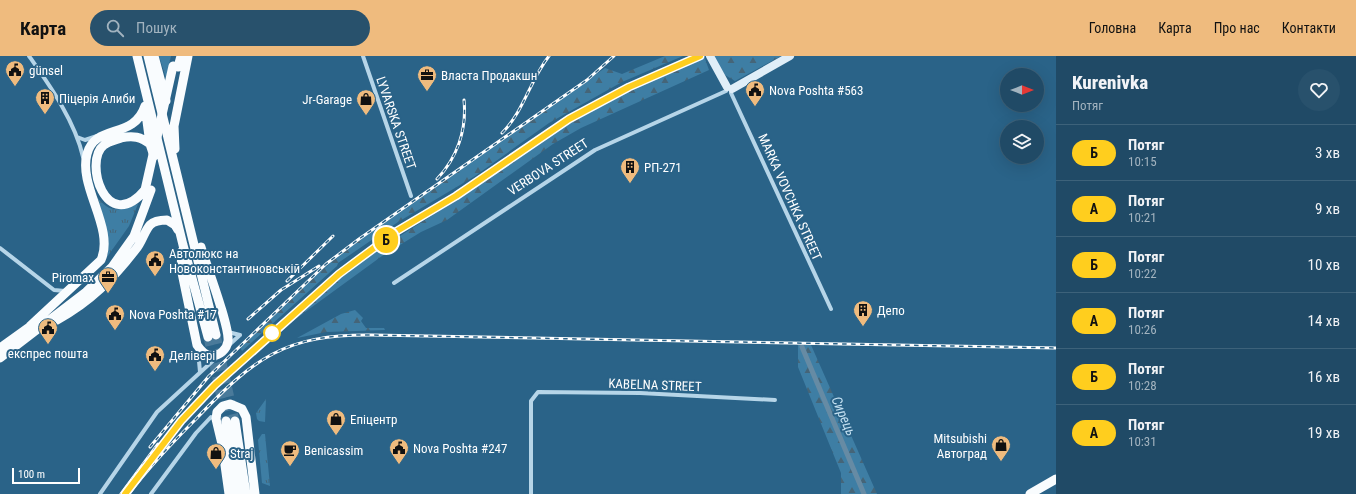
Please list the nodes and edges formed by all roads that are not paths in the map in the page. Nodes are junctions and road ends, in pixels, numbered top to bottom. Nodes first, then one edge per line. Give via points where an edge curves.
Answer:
1 (29, 56) edge
2 (148, 56) edge
3 (154, 56) edge
4 (175, 56) edge
5 (181, 56) edge
6 (188, 56) edge
7 (363, 56) edge
8 (710, 56) edge
9 (790, 56) edge
10 (138, 60) edge
11 (176, 67) junction
12 (729, 90) junction
13 (146, 106) junction
14 (109, 133) junction
15 (77, 137) junction
16 (154, 144) junction
17 (175, 150) junction
18 (86, 170) junction
19 (177, 172) junction
20 (148, 190) junction
21 (410, 196) dead end
22 (189, 220) junction
23 (181, 235) junction
24 (183, 245) junction
25 (0, 248) edge
26 (78, 282) junction
27 (394, 283) dead end
28 (54, 290) junction
29 (55, 309) junction
30 (831, 310) dead end
31 (32, 329) junction
32 (197, 345) junction
33 (0, 348) edge
34 (223, 351) junction
35 (0, 358) edge
36 (200, 372) junction
37 (775, 400) dead end
38 (216, 419) junction
39 (1056, 479) edge
40 (100, 494) edge
41 (151, 494) edge
42 (229, 494) edge
43 (238, 494) edge
44 (246, 494) edge
45 (255, 494) edge
46 (531, 494) edge
47 (1030, 494) edge

1 - 15 street via 57,98
2 - 19 main road
3 - 17 main road via 164,91
4 - 11 main road
5 - 11 main road
6 - 17 main road via 174,126
7 - 21 street, LYVARSKA STREET
8 - 12 main road
9 - 12 main road, VERBOVA STREET
10 - 13 main road
10 - 16 main road
11 - 20 main road, bridge
12 - 27 street, VERBOVA STREET via 595,150
12 - 30 street, MARKA VOVCHKA STREET
13 - 14 main road via 135,124
13 - 16 main road
14 - 15 street via 85,140
14 - 18 main road via 98,139 90,148 86,158
15 - 18 street
16 - 20 main road via 136,136 116,140 99,150 96,160 102,191 111,201 118,205 129,204
16 - 23 main road
17 - 19 main road
18 - 26 main road via 104,247 98,264
19 - 22 main road
20 - 29 main road via 128,234 114,256 90,282
22 - 24 main road via 212,336
22 - 34 main road via 200,245 228,332
23 - 24 main road
23 - 31 main road via 171,222 154,222 119,272 98,293 77,308
24 - 32 main road via 181,268
25 - 28 street
26 - 28 street via 65,291
26 - 29 main road
28 - 29 street
29 - 31 main road
31 - 33 main road
31 - 35 main road
32 - 34 main road via 207,355 214,356
32 - 36 street
34 - 36 street
36 - 40 street via 157,412
37 - 46 street, KABELNA STREET via 640,393 538,392 531,401
38 - 41 street via 211,417 196,433
38 - 42 main road
38 - 45 main road via 217,412 223,406 230,404 242,409 246,417
39 - 47 main road
43 - 44 main road via 230,421

